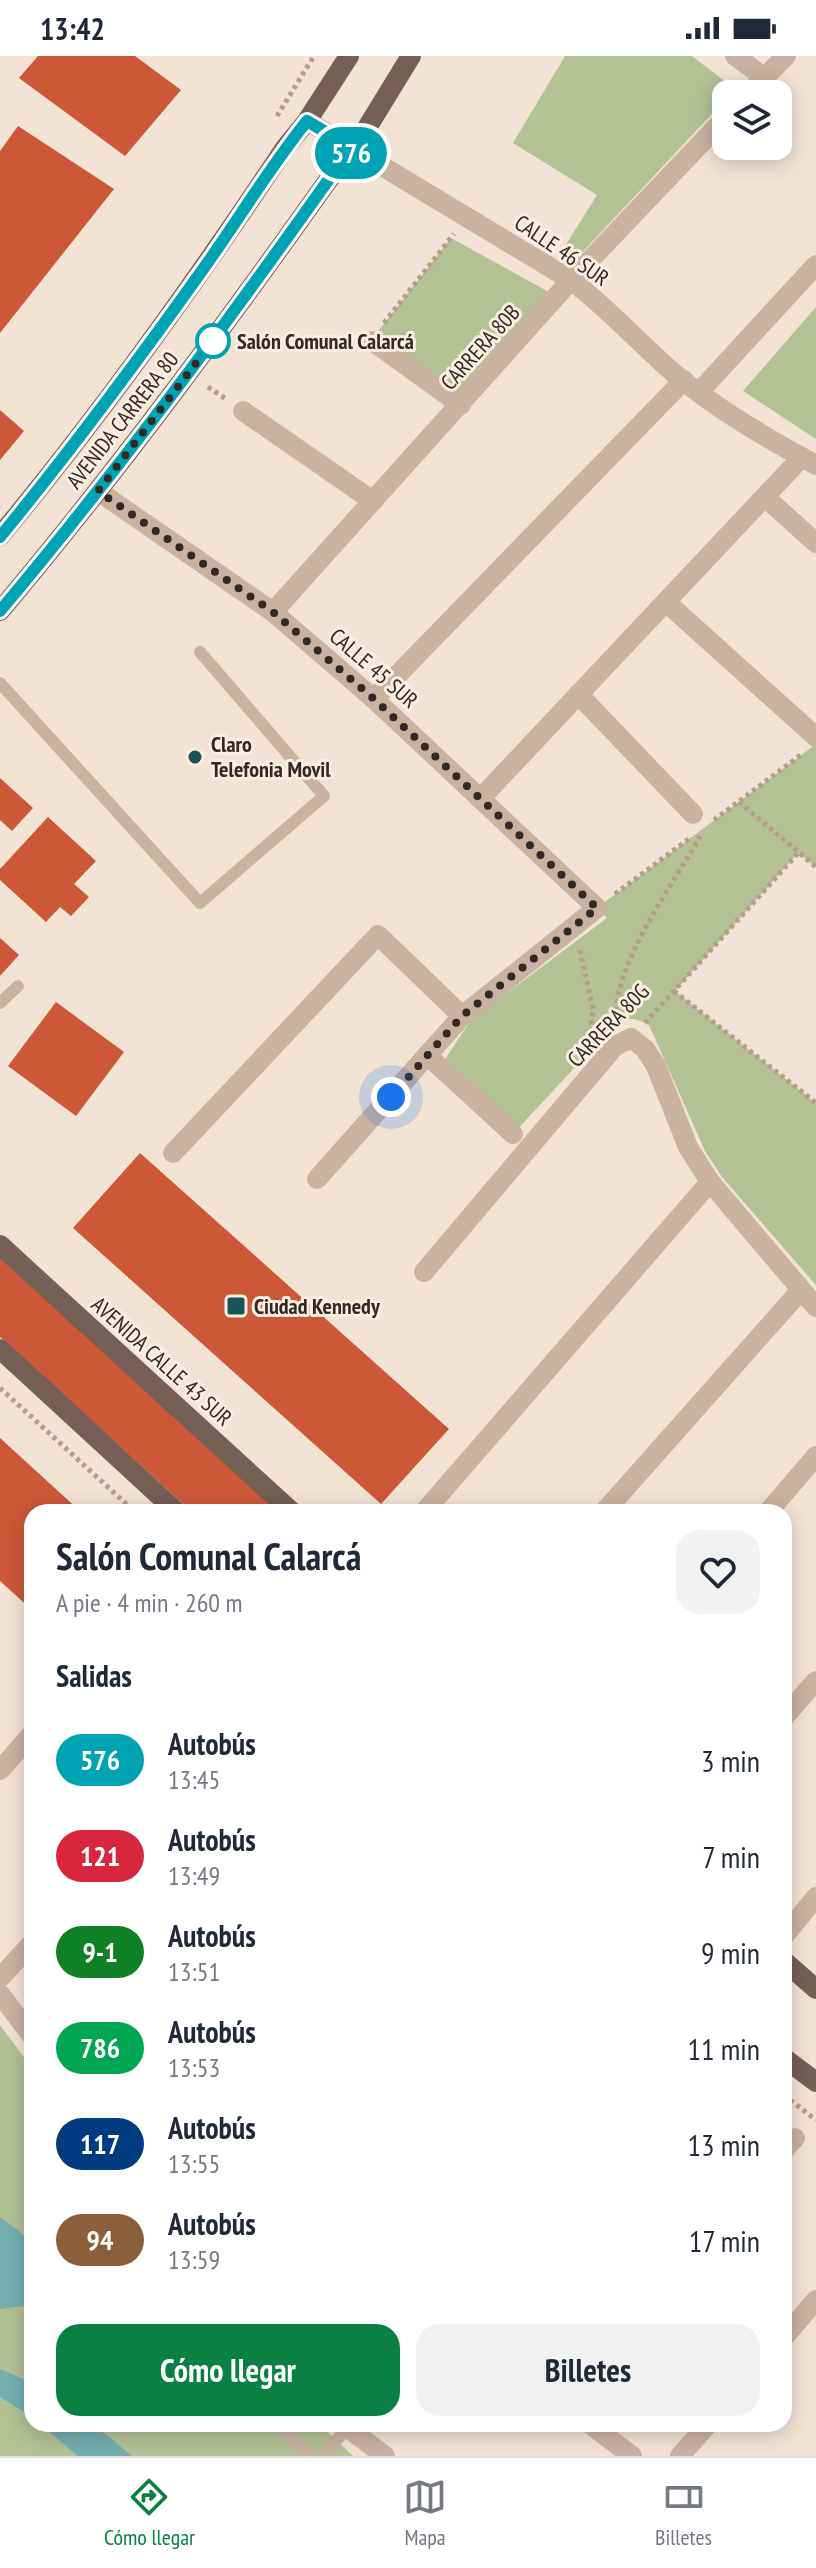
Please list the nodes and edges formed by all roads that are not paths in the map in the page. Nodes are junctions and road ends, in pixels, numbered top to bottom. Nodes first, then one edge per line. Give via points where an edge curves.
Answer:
1 (349, 56) edge
2 (411, 56) edge
3 (735, 56) edge
4 (786, 56) edge
5 (764, 77) junction
6 (761, 80) edge
7 (307, 121) junction
8 (712, 132) edge
9 (354, 149) junction
10 (816, 265) edge
11 (571, 280) junction
12 (372, 341) road end
13 (691, 386) junction
14 (461, 405) junction
15 (243, 411) road end
16 (809, 461) edge
17 (98, 491) junction
18 (765, 497) junction
19 (373, 501) junction
20 (0, 536) edge
21 (816, 543) edge
22 (666, 602) junction
23 (0, 611) edge
24 (273, 612) junction
25 (200, 652) dead end
26 (0, 683) edge
27 (578, 694) junction
28 (374, 699) junction
29 (816, 737) edge
30 (480, 799) junction
31 (700, 820) road end
32 (18, 986) dead end
33 (0, 1003) edge
34 (462, 1016) junction
35 (427, 1055) junction
36 (513, 1134) dead end
37 (173, 1153) dead end
38 (317, 1179) dead end
39 (710, 1182) junction
40 (0, 1245) edge
41 (424, 1272) dead end
42 (801, 1290) junction
43 (816, 1307) edge
44 (0, 1349) edge
45 (816, 1456) edge
46 (168, 1504) edge
47 (283, 1504) edge
48 (431, 1504) edge
49 (611, 1504) edge
50 (775, 1504) edge
51 (816, 1681) edge
52 (792, 1708) edge
53 (24, 1743) edge
54 (0, 1770) edge
55 (816, 1897) edge
56 (792, 1926) edge
57 (24, 1952) edge
58 (792, 1968) edge
59 (0, 1978) edge
60 (816, 1989) edge
61 (0, 1994) edge
62 (24, 2026) edge
63 (792, 2064) edge
64 (816, 2082) edge
65 (816, 2300) edge
66 (792, 2328) edge
67 (342, 2432) edge
68 (356, 2432) edge
69 (600, 2432) edge
70 (701, 2432) edge
71 (286, 2434) dead end
72 (311, 2456) edge
73 (323, 2456) edge
74 (385, 2456) edge
75 (632, 2456) edge
76 (680, 2456) edge

1 - 7 main road, AVENIDA CARRERA 80
2 - 9 main road, AVENIDA CARRERA 80
3 - 5 street
4 - 5 street
5 - 6 street
7 - 9 street, CALLE 46 SUR
7 - 20 main road, AVENIDA CARRERA 80 via 144,351
8 - 11 street, CARRERA 80B
9 - 11 street, CALLE 46 SUR
9 - 17 main road, AVENIDA CARRERA 80
10 - 13 street
11 - 13 street, CALLE 46 SUR
11 - 14 street, CARRERA 80B
12 - 14 street
13 - 16 street, CALLE 46 SUR
13 - 28 street
14 - 19 street, CARRERA 80B
15 - 19 street
16 - 18 street
17 - 23 main road, AVENIDA CARRERA 80
17 - 24 street, CALLE 45 SUR
18 - 21 street
18 - 22 street
19 - 24 street, CARRERA 80B
22 - 27 street
22 - 29 street
24 - 28 street, CALLE 45 SUR
25 - 26 lane via 324,796 200,903
27 - 30 street
27 - 31 street
28 - 30 street, CALLE 45 SUR
30 - 34 street, CALLE 45 SUR via 597,908
32 - 33 lane
34 - 35 street
34 - 37 street via 378,935
35 - 36 street
35 - 38 street
39 - 41 street, CARRERA 80G via 688,1147 656,1066 645,1049 623,1042
39 - 42 street
39 - 48 street
40 - 47 main road, AVENIDA CALLE 43 SUR
42 - 43 street
42 - 49 street
44 - 46 main road
45 - 50 street
51 - 52 street
53 - 54 street
55 - 56 street
57 - 59 street
58 - 60 main road
61 - 62 street
63 - 64 main road
65 - 66 street
67 - 73 lane
68 - 74 street
69 - 75 street
70 - 76 street
71 - 72 lane

